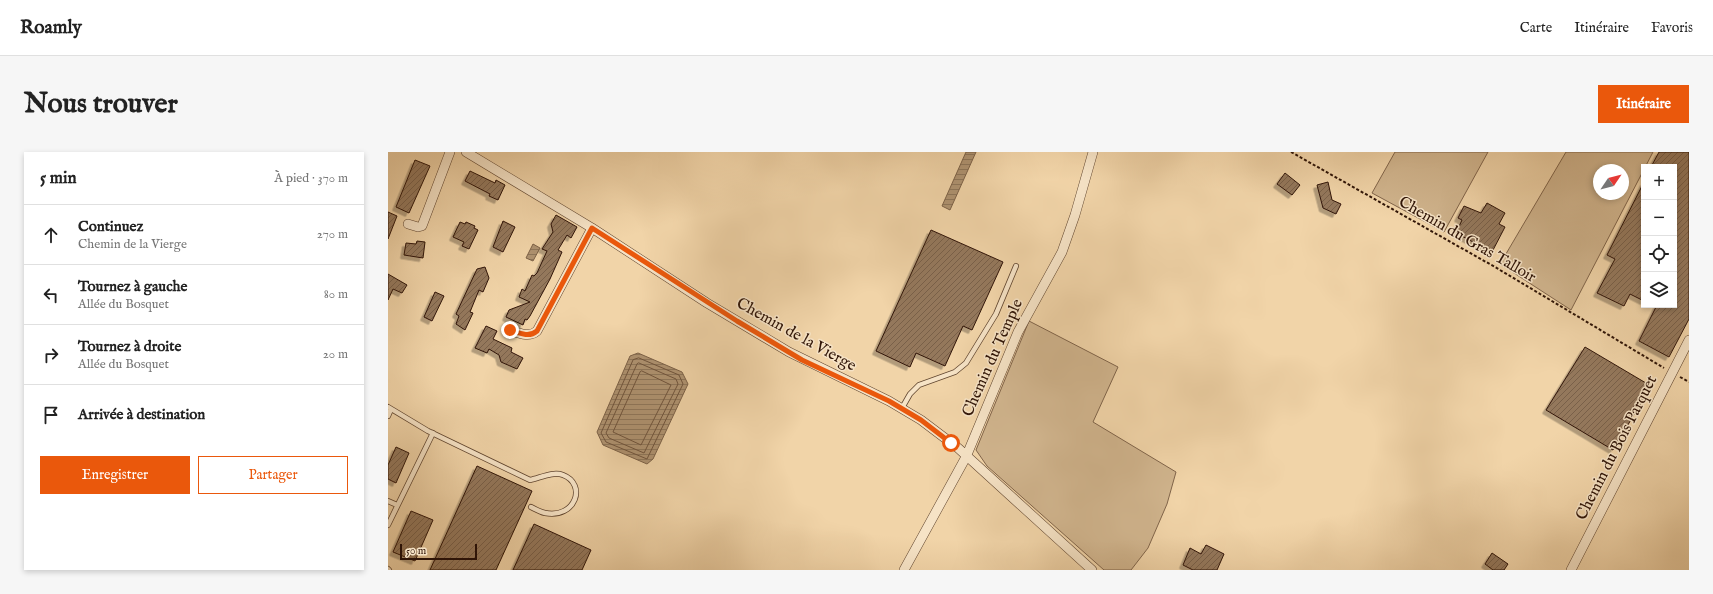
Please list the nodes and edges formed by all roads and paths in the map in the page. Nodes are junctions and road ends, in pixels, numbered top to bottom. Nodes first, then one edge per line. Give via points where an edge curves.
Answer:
1 (450, 152) edge
2 (466, 152) edge
3 (1094, 152) edge
4 (1291, 152) edge
5 (408, 224) dead end
6 (592, 228) junction
7 (1016, 266) dead end
8 (510, 330) dead end
9 (1689, 340) edge
10 (1672, 372) junction
11 (390, 408) edge
12 (902, 408) junction
13 (388, 416) edge
14 (433, 433) junction
15 (966, 457) junction
16 (388, 501) edge
17 (397, 505) junction
18 (531, 507) dead end
19 (388, 525) edge
20 (904, 570) edge
21 (1092, 570) edge
22 (1571, 570) edge

1 - 5 street via 422,226
2 - 6 street, Chemin de la Vierge
3 - 15 street, Chemin du Temple via 1062,252 1018,332
4 - 10 path, Chemin du Gras Talloir via 1490,264
6 - 8 street via 537,331 528,336
6 - 12 street, Chemin de la Vierge via 789,352
7 - 12 lane via 996,314 966,363 955,372 918,385
9 - 10 street, Chemin du Bois Parquet
10 - 22 street, Chemin du Bois Parquet
11 - 13 lane
11 - 14 lane
12 - 15 street, Chemin de la Vierge via 921,420
14 - 17 lane
14 - 18 lane via 530,480 551,474 564,475 572,483 576,493 574,504 568,509 558,514 544,513
15 - 20 street, Chemin du Temple
15 - 21 street, Chemin de la Vierge
16 - 17 lane
17 - 19 lane

